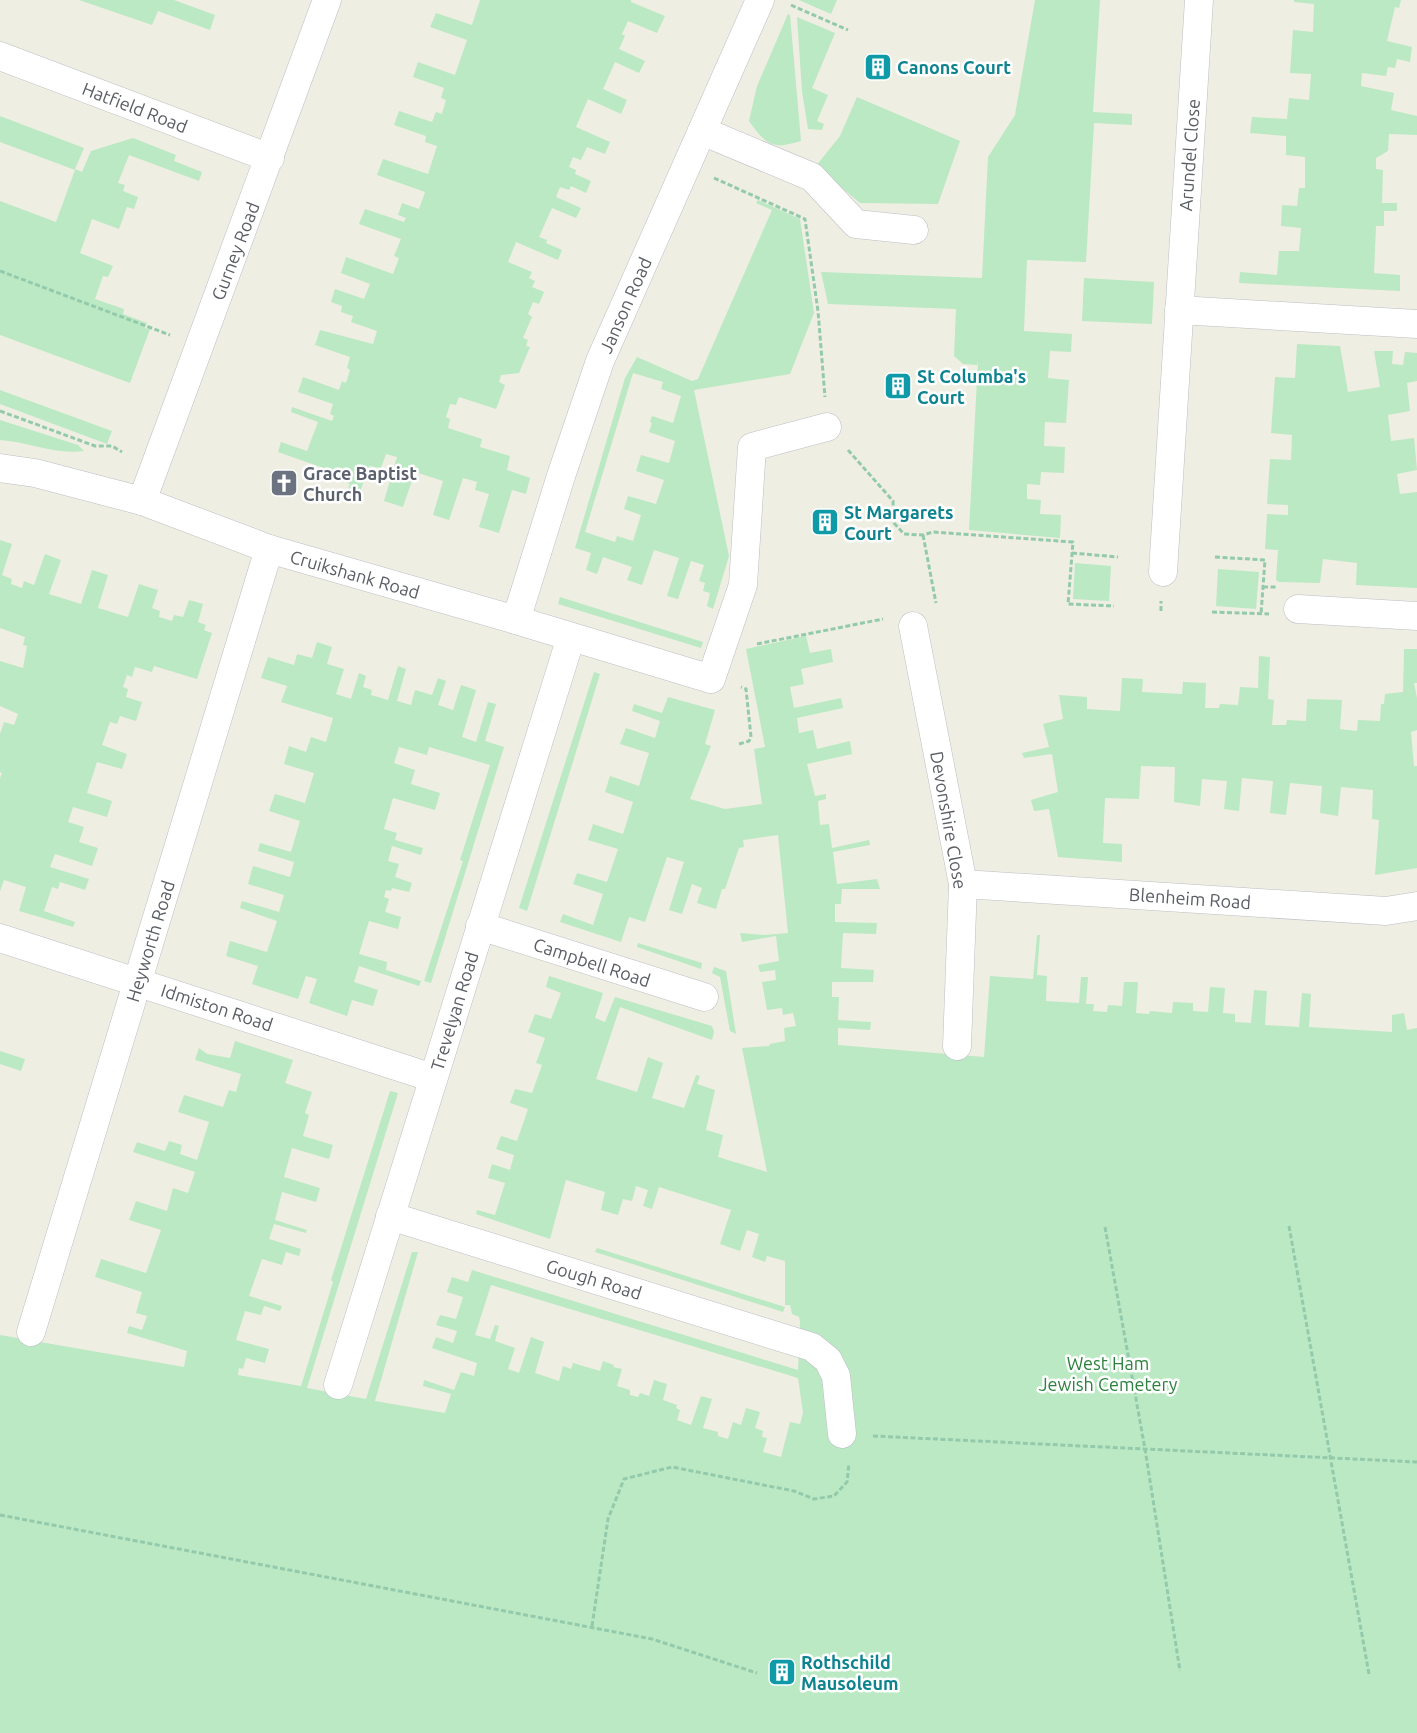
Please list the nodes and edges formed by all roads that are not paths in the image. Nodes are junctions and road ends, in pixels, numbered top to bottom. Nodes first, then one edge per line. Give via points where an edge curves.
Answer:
1 (328, 0) edge
2 (760, 0) edge
3 (1199, 0) edge
4 (0, 56) edge
5 (702, 131) junction
6 (270, 158) junction
7 (914, 230) dead end
8 (1179, 310) junction
9 (1417, 324) edge
10 (827, 427) road end
11 (0, 468) edge
12 (142, 501) junction
13 (269, 549) junction
14 (1164, 572) dead end
15 (1287, 611) road end
16 (1417, 616) edge
17 (516, 620) junction
18 (913, 626) dead end
19 (571, 637) junction
20 (963, 884) junction
21 (1417, 906) edge
22 (480, 926) junction
23 (0, 938) edge
24 (138, 982) junction
25 (704, 997) dead end
26 (958, 1046) dead end
27 (433, 1078) junction
28 (390, 1216) junction
29 (31, 1332) dead end
30 (338, 1385) dead end
31 (842, 1434) road end

1 - 6 street, Gurney Road
2 - 5 street, Janson Road
3 - 8 street, Arundel Close
4 - 6 street, Hatfield Road
5 - 7 street via 812,177 856,224
5 - 17 street, Janson Road via 600,362
6 - 12 street, Gurney Road
8 - 9 street
8 - 14 street, Arundel Close
10 - 19 street, Cruikshank Road via 752,447 744,584 711,680
11 - 12 street, Cruikshank Road via 35,473
12 - 13 street, Cruikshank Road
13 - 17 street, Cruikshank Road
13 - 24 street, Heyworth Road
15 - 16 street
17 - 19 street, Cruikshank Road
18 - 20 street, Devonshire Close
19 - 22 street, Trevelyan Road
20 - 21 street, Blenheim Road via 1386,911
20 - 26 street, Devonshire Close
22 - 25 street, Campbell Road
22 - 27 street, Trevelyan Road
23 - 24 street, Idmiston Road
24 - 27 street, Idmiston Road
24 - 29 street, Heyworth Road
27 - 28 street, Trevelyan Road
28 - 30 street, Trevelyan Road
28 - 31 street, Gough Road via 812,1347 828,1360 836,1376

